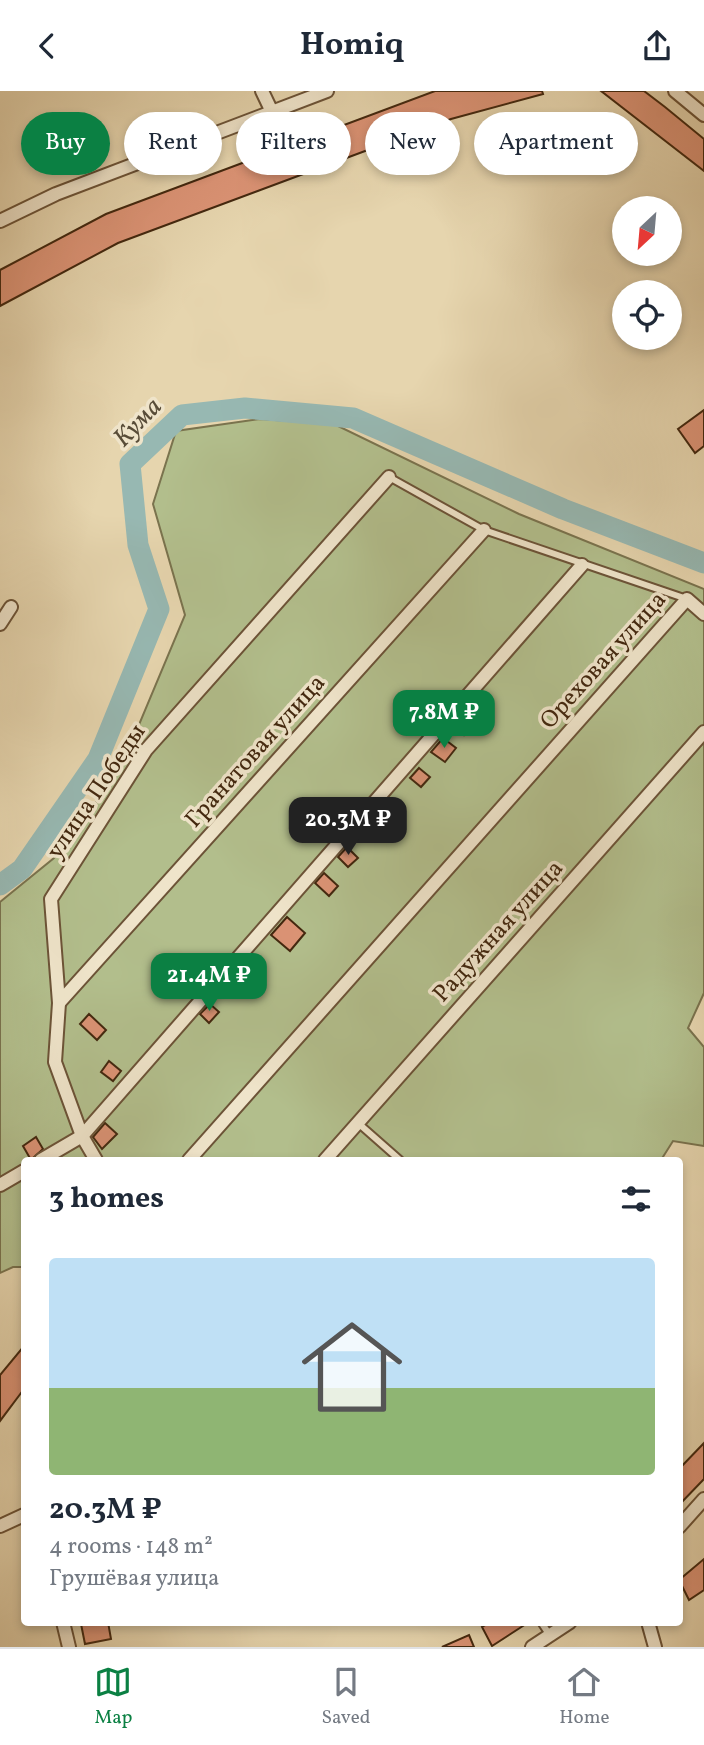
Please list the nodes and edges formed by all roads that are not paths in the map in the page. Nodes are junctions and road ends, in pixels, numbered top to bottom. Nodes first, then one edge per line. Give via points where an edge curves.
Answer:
1 (262, 91) edge
2 (327, 91) edge
3 (675, 91) edge
4 (272, 112) joint
5 (704, 115) edge
6 (236, 126) edge
7 (0, 221) edge
8 (388, 477) joint
9 (484, 530) junction
10 (582, 565) junction
11 (687, 599) junction
12 (11, 607) dead end
13 (704, 614) edge
14 (0, 624) edge
15 (704, 732) edge
16 (59, 1003) junction
17 (358, 1123) junction
18 (82, 1136) junction
19 (46, 1157) edge
20 (94, 1157) edge
21 (193, 1157) edge
22 (328, 1157) edge
23 (397, 1157) edge
24 (21, 1173) edge
25 (0, 1185) edge
26 (704, 1499) edge
27 (21, 1516) edge
28 (683, 1523) edge
29 (0, 1526) edge
30 (64, 1626) edge
31 (544, 1626) edge
32 (564, 1626) edge
33 (649, 1626) edge
34 (550, 1636) junction
35 (69, 1647) edge
36 (533, 1647) edge
37 (655, 1647) edge

1 - 4 street
2 - 4 street
3 - 5 street
6 - 7 street via 56,194
8 - 9 lane
8 - 16 street, улица Победы via 146,750 51,899
9 - 10 lane
9 - 16 street, Гранатовая улица
10 - 11 lane
10 - 18 street
11 - 13 street
11 - 21 street, Ореховая улица
12 - 14 street
15 - 17 street, Радужная улица
16 - 18 street, улица Победы via 55,1062
17 - 22 street, Радужная улица
17 - 23 lane
18 - 19 street
18 - 20 street, улица Победы
24 - 25 street
26 - 28 street
27 - 29 street
30 - 35 street
31 - 34 lane
32 - 34 street
33 - 37 street
34 - 36 street

